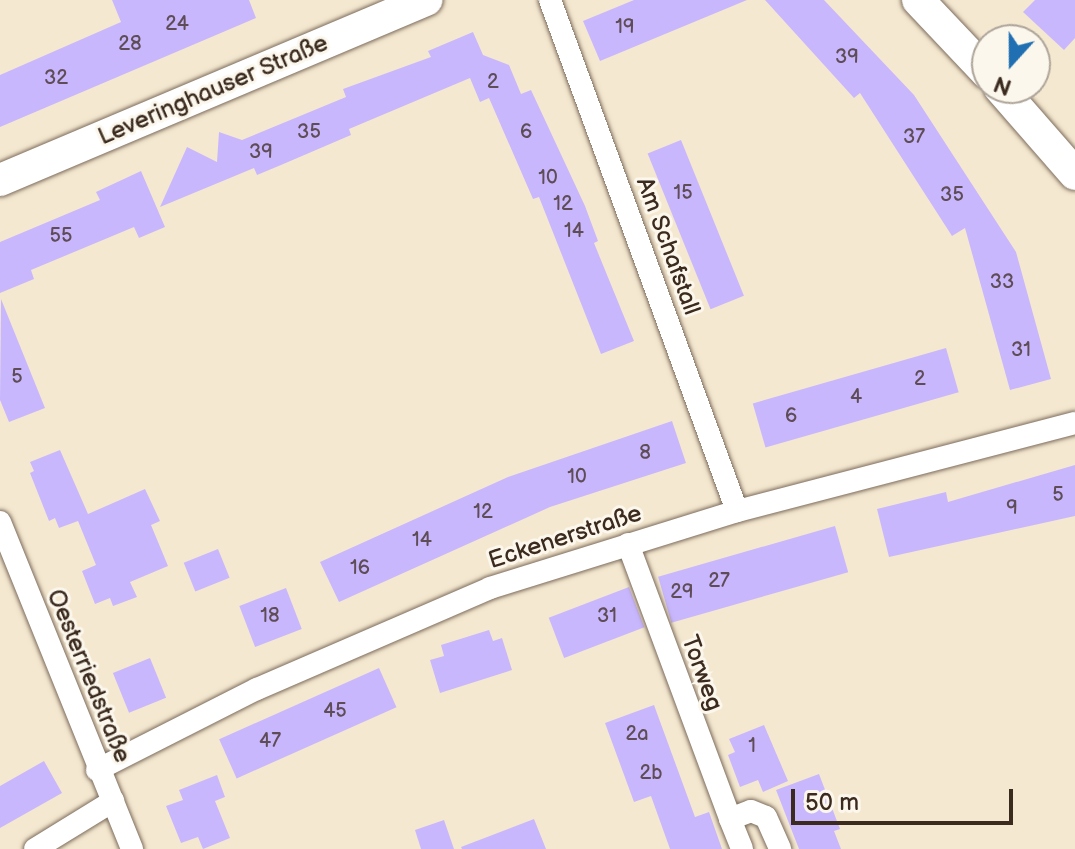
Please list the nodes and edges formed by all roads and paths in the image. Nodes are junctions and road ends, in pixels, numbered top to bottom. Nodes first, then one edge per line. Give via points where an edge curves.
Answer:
1 (427, 0) edge
2 (550, 0) edge
3 (918, 0) edge
4 (971, 56) edge
5 (1014, 104) edge
6 (1075, 174) edge
7 (0, 180) edge
8 (1075, 423) edge
9 (737, 511) junction
10 (0, 523) edge
11 (628, 544) junction
12 (97, 770) junction
13 (113, 801) junction
14 (730, 819) junction
15 (35, 849) edge
16 (132, 849) edge
17 (742, 849) edge
18 (780, 849) edge

1 - 7 main road, Leveringhauser Straße
2 - 9 street, Am Schafstall
3 - 4 main road
5 - 6 main road
8 - 9 street, Eckenerstraße
9 - 11 street, Eckenerstraße
10 - 12 street, Oesterriedstraße
11 - 12 street, Eckenerstraße via 476,595 257,689
11 - 14 street, Torweg
12 - 13 street, Oesterriedstraße
13 - 15 street
13 - 16 street, Oesterriedstraße
14 - 17 street, Torweg
14 - 18 street via 751,811 766,817

